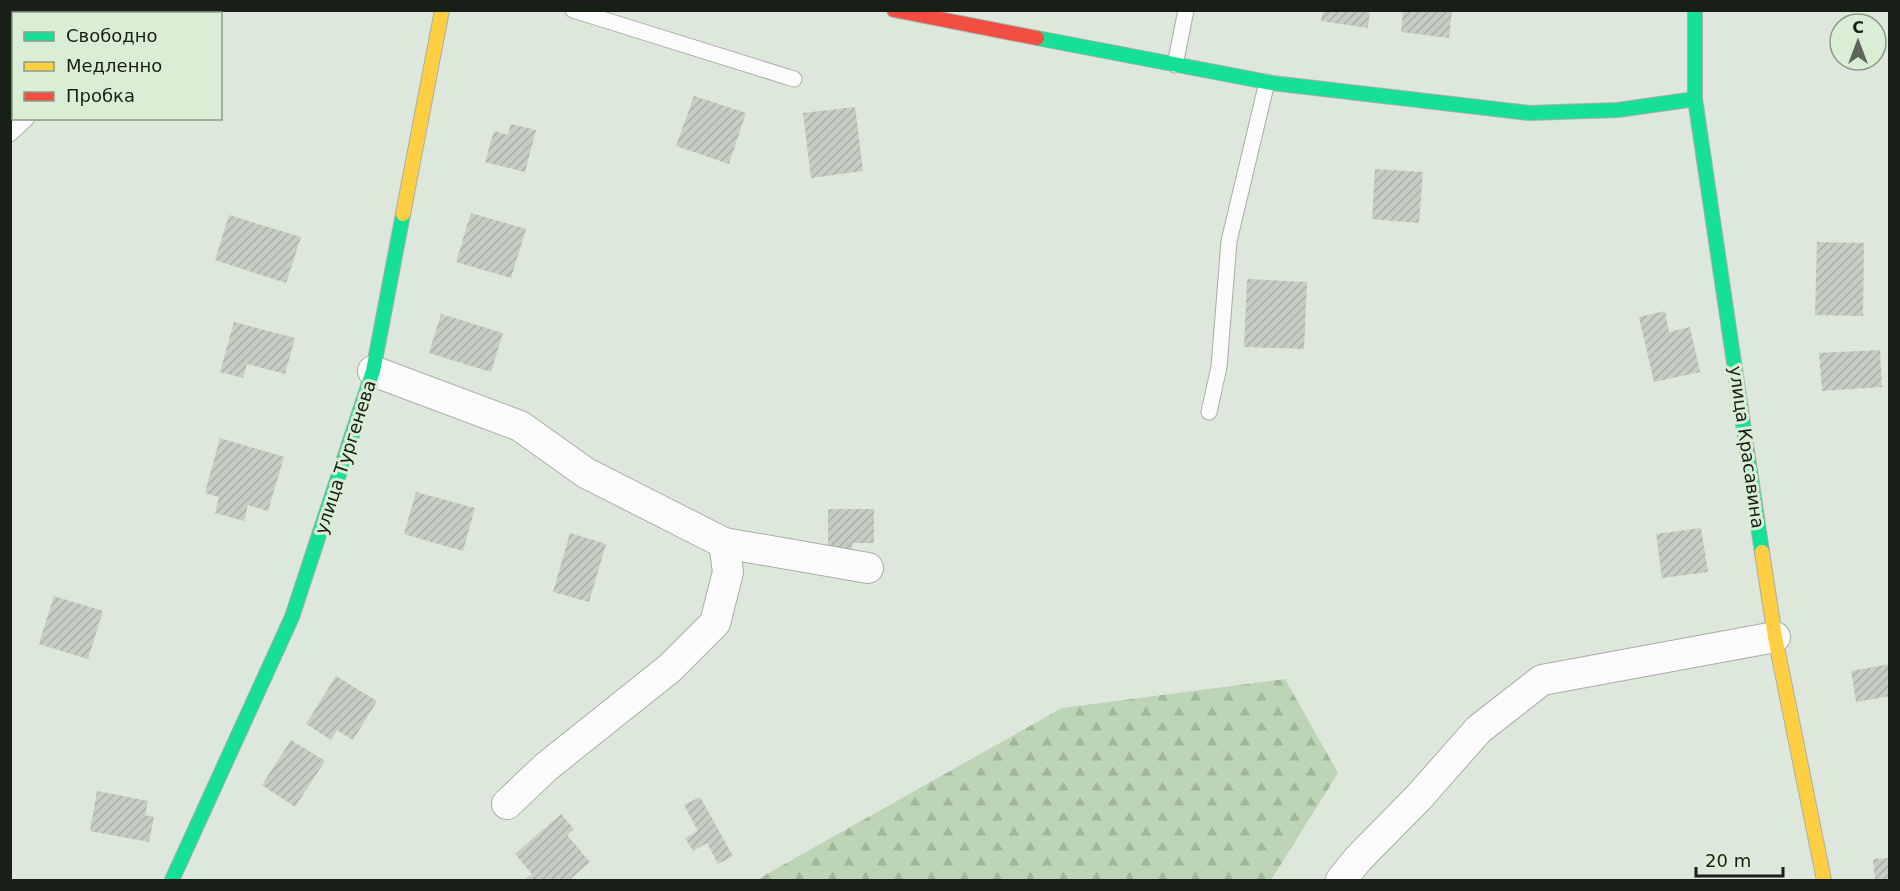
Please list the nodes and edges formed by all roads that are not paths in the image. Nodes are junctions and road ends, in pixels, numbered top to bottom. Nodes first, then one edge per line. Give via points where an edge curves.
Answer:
1 (442, 10) edge
2 (573, 10) edge
3 (894, 10) edge
4 (1186, 10) edge
5 (1695, 10) edge
6 (1174, 64) junction
7 (794, 79) dead end
8 (1266, 82) junction
9 (1695, 99) junction
10 (25, 120) edge
11 (10, 134) edge
12 (373, 371) junction
13 (1209, 412) dead end
14 (724, 543) junction
15 (868, 568) dead end
16 (1775, 637) junction
17 (507, 804) dead end
18 (172, 880) edge
19 (1341, 880) edge
20 (1824, 880) edge

1 - 12 street, улица Тургенева
2 - 7 lane
3 - 6 street
4 - 6 lane
5 - 9 street, улица Красавина
6 - 8 street
8 - 9 street via 1529,113 1618,110
8 - 13 lane via 1229,241 1219,367
9 - 16 street, улица Красавина
10 - 11 lane
12 - 14 street via 520,426 586,474
12 - 18 street, улица Тургенева via 292,617
14 - 15 street
14 - 17 street via 728,572 715,622 670,668 546,767
16 - 19 street via 1542,680 1479,729
16 - 20 street, улица Красавина

